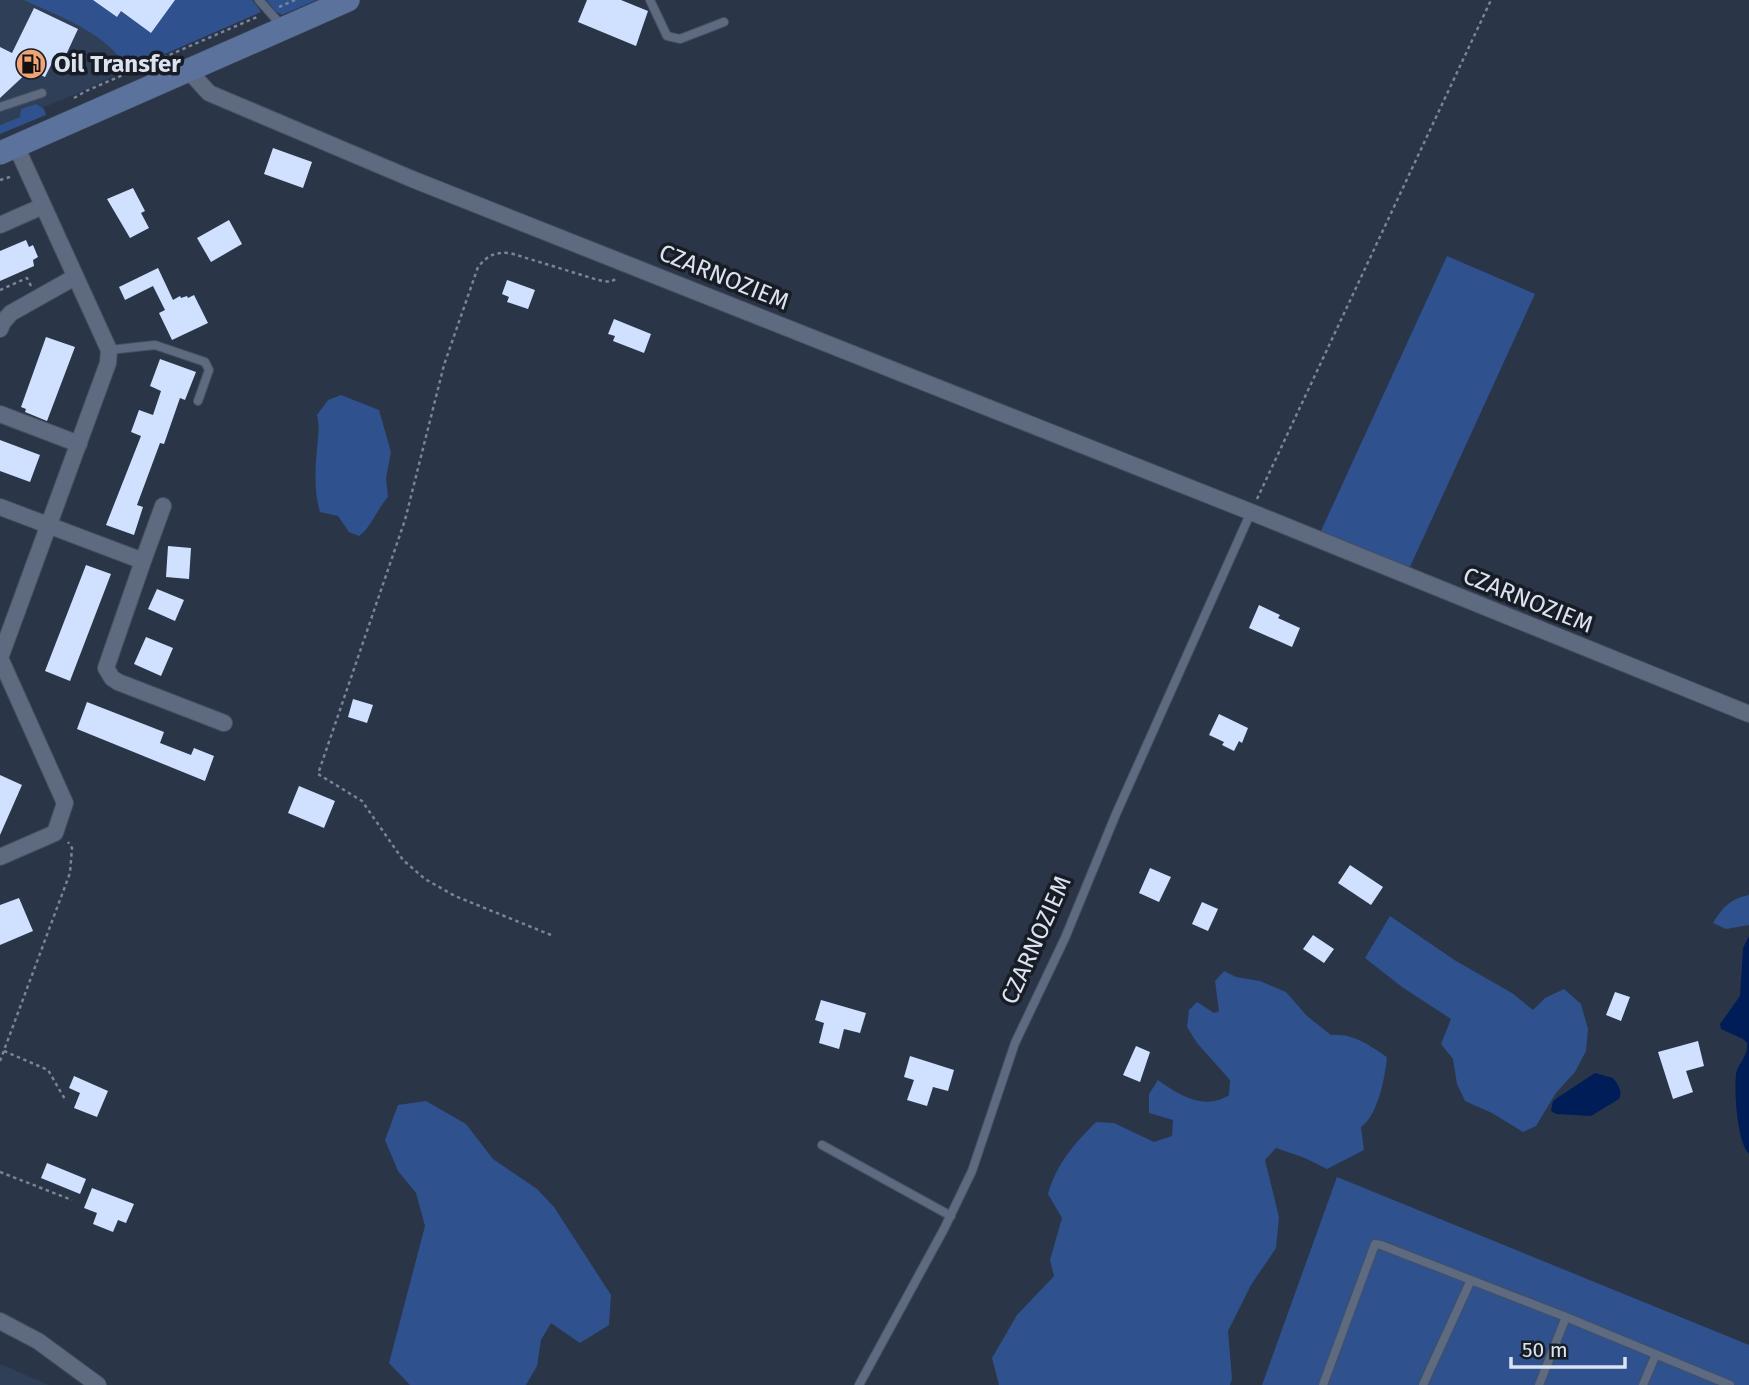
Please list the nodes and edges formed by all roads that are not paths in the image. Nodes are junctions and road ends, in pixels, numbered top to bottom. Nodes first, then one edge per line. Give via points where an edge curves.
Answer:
1 (259, 0) edge
2 (348, 0) edge
3 (650, 0) edge
4 (724, 22) dead end
5 (284, 28) junction
6 (188, 70) junction
7 (42, 93) dead end
8 (0, 107) edge
9 (8, 150) edge
10 (43, 206) junction
11 (0, 225) edge
12 (75, 277) junction
13 (0, 329) edge
14 (109, 351) junction
15 (198, 401) dead end
16 (0, 414) edge
17 (79, 444) junction
18 (163, 506) dead end
19 (0, 507) edge
20 (1251, 512) junction
21 (48, 526) junction
22 (143, 561) junction
23 (1749, 713) edge
24 (224, 723) dead end
25 (0, 857) edge
26 (822, 1145) dead end
27 (951, 1216) junction
28 (1471, 1280) junction
29 (1566, 1317) junction
30 (0, 1321) edge
31 (1656, 1354) junction
32 (98, 1385) edge
33 (859, 1385) edge
34 (1323, 1385) edge
35 (1423, 1385) edge
36 (1539, 1385) edge
37 (1643, 1385) edge
38 (1730, 1385) edge

1 - 5 lane
2 - 5 main road
3 - 4 lane via 667,36 674,39
5 - 6 main road
6 - 9 main road
6 - 20 street, CZARNOZIEM via 209,93 412,179
7 - 8 lane
9 - 10 street
10 - 11 street
10 - 12 street
12 - 13 street via 11,313
12 - 14 street
14 - 15 lane via 155,345 205,362 209,370
14 - 17 street
16 - 17 street
17 - 21 street
18 - 22 street
19 - 21 street
20 - 23 street, CZARNOZIEM
20 - 27 lane, CZARNOZIEM via 1015,1042 972,1171
21 - 22 street
21 - 25 street via 0,658 65,803 55,833
22 - 24 street via 107,673 118,682
26 - 27 lane
27 - 33 lane, CZARNOZIEM
28 - 29 lane
28 - 34 lane via 1375,1244
28 - 35 lane
29 - 31 lane
29 - 36 lane
30 - 32 street
31 - 37 lane
31 - 38 lane

